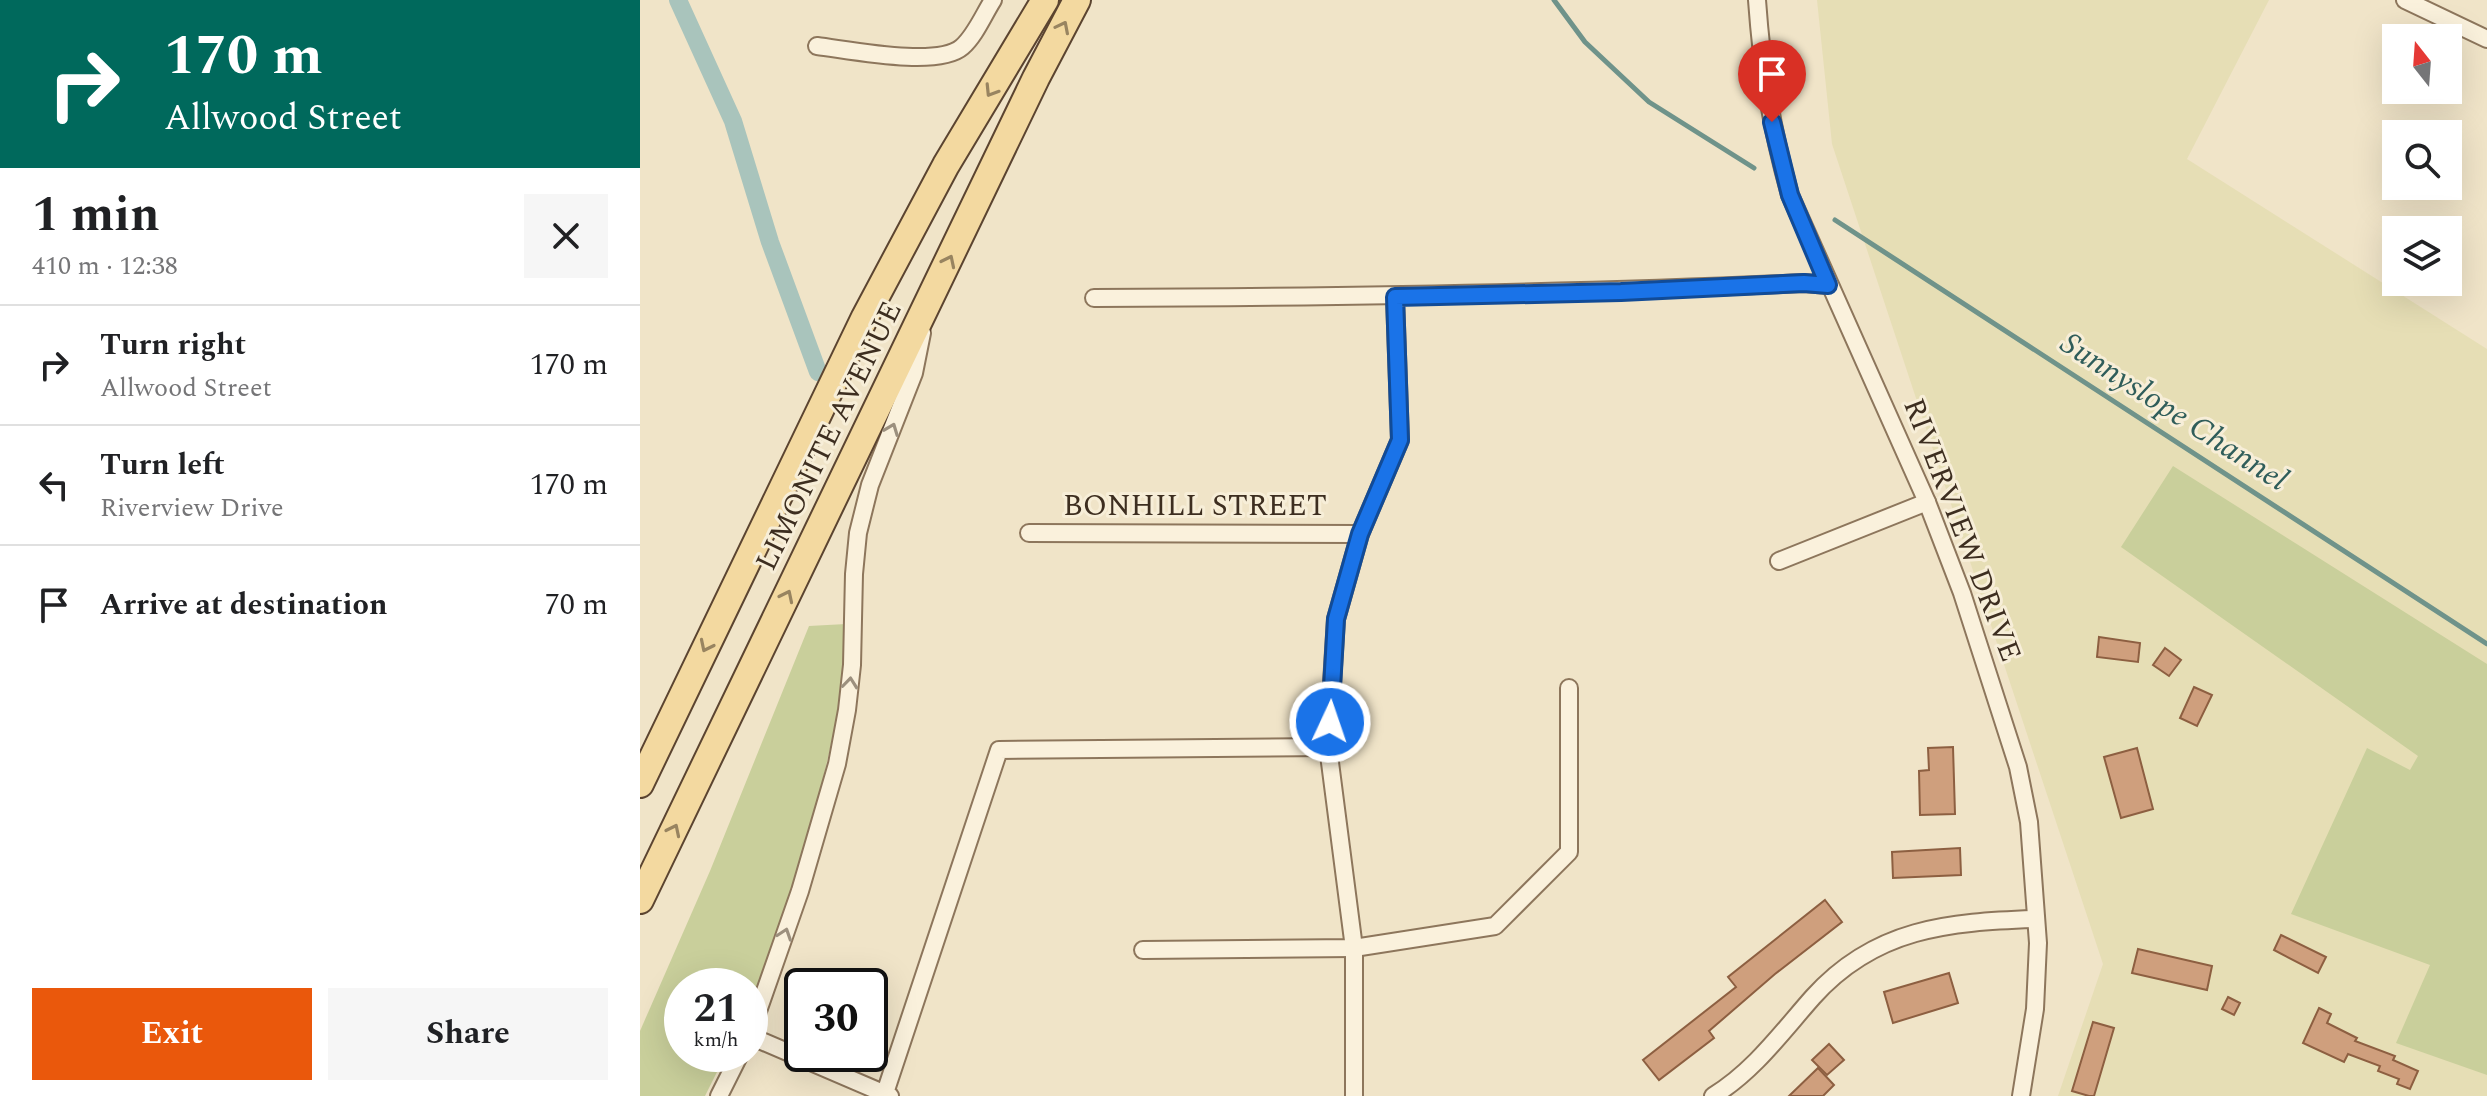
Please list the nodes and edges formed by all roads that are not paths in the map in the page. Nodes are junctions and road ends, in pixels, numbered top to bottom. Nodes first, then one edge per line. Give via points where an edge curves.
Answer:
1 (993, 0) edge
2 (1045, 0) edge
3 (1077, 0) edge
4 (1757, 0) edge
5 (2405, 0) edge
6 (2487, 39) edge
7 (817, 46) dead end
8 (1828, 285) junction
9 (1395, 297) junction
10 (1094, 298) dead end
11 (927, 305) junction
12 (1927, 502) junction
13 (1029, 533) dead end
14 (1360, 534) junction
15 (1779, 561) dead end
16 (1569, 688) dead end
17 (1328, 747) junction
18 (640, 784) edge
19 (640, 900) edge
20 (2036, 919) junction
21 (1354, 948) junction
22 (1143, 950) dead end
23 (768, 983) edge
24 (768, 1043) edge
25 (731, 1072) edge
26 (886, 1095) edge
27 (719, 1096) edge
28 (1354, 1096) edge
29 (1713, 1096) edge
30 (2021, 1096) edge

1 - 7 street via 963,46 950,53 919,57
2 -> 18 main road, LIMONITE AVENUE via 946,165 865,317
11 -> 3 main road, LIMONITE AVENUE
4 - 8 street, RIVERVIEW DRIVE via 1776,143 1790,195
5 - 6 street
8 - 9 street
8 - 12 street, RIVERVIEW DRIVE
9 - 10 street
9 - 14 street via 1400,440
19 -> 11 main road, LIMONITE AVENUE
23 -> 11 street via 837,764 852,665 858,533 870,485 914,373
12 - 15 street
12 - 20 street, RIVERVIEW DRIVE via 2018,767 2029,822
13 - 14 street, BONHILL STREET
14 - 17 street via 1336,619
16 - 21 street via 1569,852 1495,926
17 - 21 street
17 - 26 street via 999,750
20 - 29 street via 1927,928 1867,954 1842,970 1751,1066
20 - 30 street, RIVERVIEW DRIVE via 2035,1009
21 - 22 street
21 - 28 street
24 - 26 street
25 - 27 street

